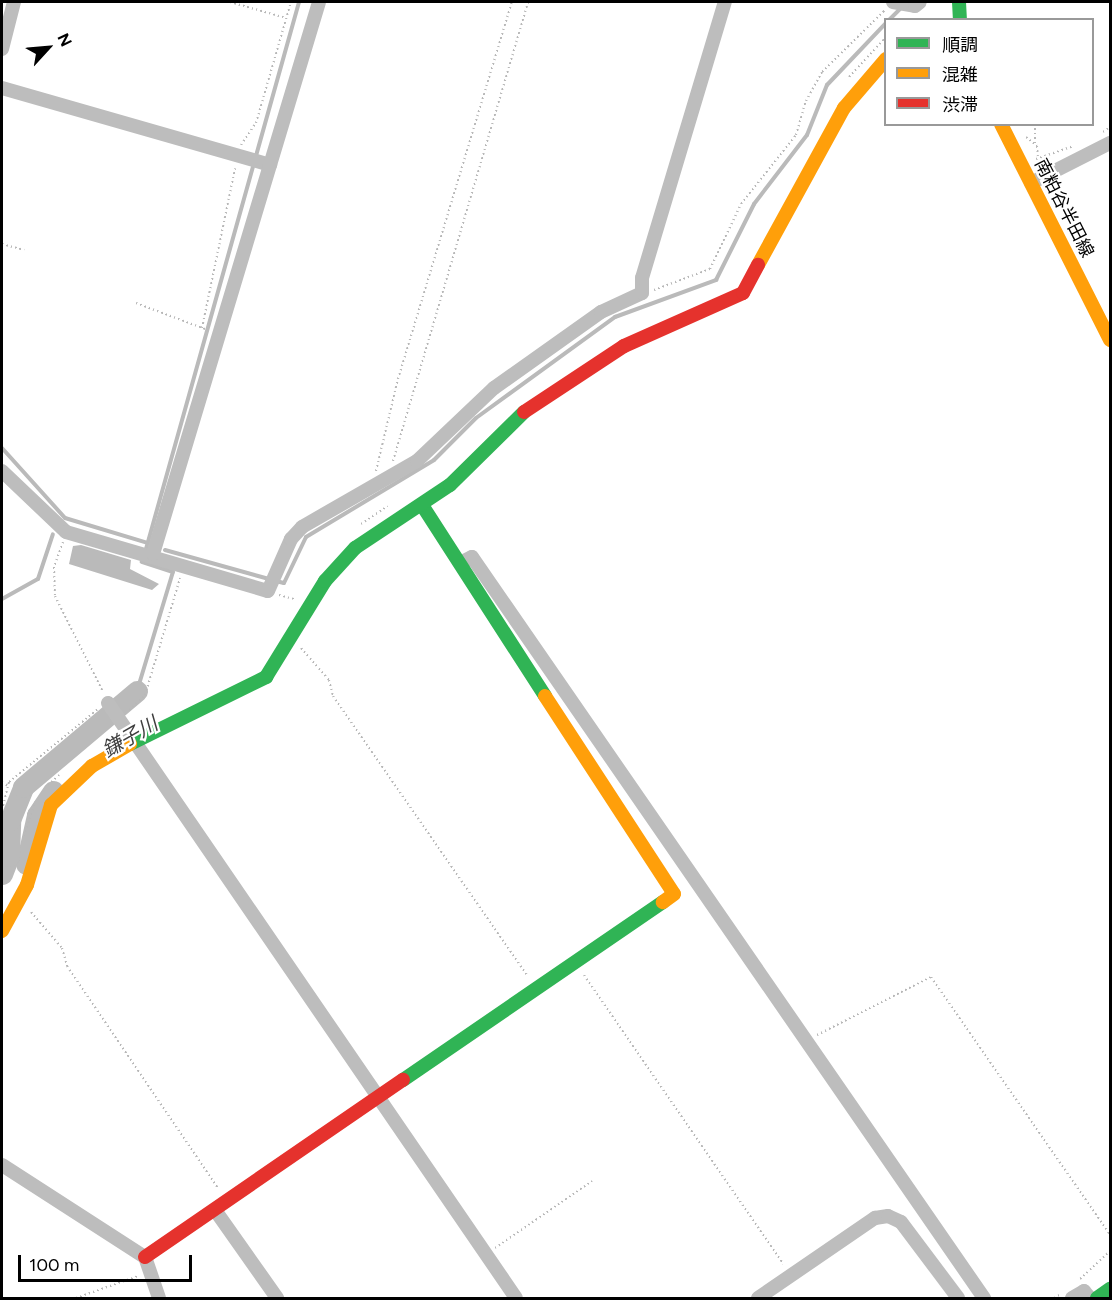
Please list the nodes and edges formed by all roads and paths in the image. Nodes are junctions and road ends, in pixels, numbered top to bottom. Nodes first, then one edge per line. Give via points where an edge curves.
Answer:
1 (14, 2) edge
2 (230, 2) edge
3 (319, 2) edge
4 (512, 2) edge
5 (528, 2) edge
6 (724, 2) edge
7 (958, 2) edge
8 (903, 3) edge
9 (286, 18) dead end
10 (885, 18) edge
11 (955, 18) edge
12 (884, 19) edge
13 (884, 38) edge
14 (2, 49) edge
15 (884, 60) edge
16 (843, 86) dead end
17 (2, 88) edge
18 (1003, 126) edge
19 (1035, 126) edge
20 (1110, 127) edge
21 (1098, 134) dead end
22 (1024, 135) dead end
23 (1082, 142) dead end
24 (1110, 143) edge
25 (1035, 144) junction
26 (1038, 158) junction
27 (1021, 164) junction
28 (270, 165) junction
29 (1031, 183) junction
30 (2, 244) edge
31 (24, 250) dead end
32 (642, 293) junction
33 (136, 303) dead end
34 (219, 334) junction
35 (1110, 340) edge
36 (2, 471) edge
37 (398, 472) junction
38 (374, 486) junction
39 (393, 503) dead end
40 (422, 505) junction
41 (354, 530) dead end
42 (66, 532) junction
43 (153, 554) junction
44 (462, 562) junction
45 (184, 564) junction
46 (2, 627) edge
47 (291, 639) junction
48 (2, 658) edge
49 (108, 703) junction
50 (118, 720) junction
51 (131, 740) junction
52 (2, 782) edge
53 (8, 786) junction
54 (2, 810) edge
55 (20, 902) junction
56 (2, 931) edge
57 (576, 963) junction
58 (537, 990) junction
59 (804, 1041) junction
60 (378, 1099) junction
61 (2, 1165) edge
62 (592, 1180) dead end
63 (221, 1206) junction
64 (1110, 1235) edge
65 (1110, 1251) edge
66 (486, 1255) junction
67 (144, 1257) junction
68 (150, 1272) junction
69 (791, 1276) junction
70 (1110, 1289) edge
71 (76, 1299) edge
72 (159, 1299) edge
73 (277, 1299) edge
74 (516, 1299) edge
75 (758, 1299) edge
76 (958, 1299) edge
77 (984, 1299) edge
78 (1054, 1299) edge
79 (1072, 1299) edge
80 (1090, 1299) edge
81 (1097, 1299) edge

1 - 14 street
2 - 9 path
3 - 28 street
4 - 38 path via 398,379
5 - 37 path via 392,457
6 - 32 street via 642,278
7 - 11 street
8 - 10 path
12 - 32 path via 822,72 806,101 796,135 741,204 710,269
13 - 16 path
15 - 40 street via 844,108 743,292 598,361 528,408 476,462
17 - 28 street
18 - 27 street, 南粕谷半田線
19 - 25 path
20 - 21 path
22 - 25 path
23 - 26 path
24 - 29 street
25 - 26 path
26 - 27 path
27 - 29 street, 南粕谷半田線
28 - 34 street
29 - 35 street, 南粕谷半田線
30 - 31 path
32 - 37 street via 601,312 494,388 430,450
33 - 34 path
34 - 43 street
36 - 42 street
37 - 38 street
38 - 45 street via 302,527 291,539 268,591
39 - 41 path
40 - 44 street
40 - 47 street via 354,548 325,581
42 - 43 street
42 - 49 path via 54,567 55,596
43 - 45 street
44 - 57 street via 674,894
44 - 59 street via 472,557
45 - 50 path via 145,695
46 - 48 path
47 - 51 street via 278,663 252,687
47 - 58 path via 328,680 333,696
49 - 50 street
49 - 53 path via 33,759
50 - 51 street
51 - 55 street via 92,766 51,805
51 - 60 street
52 - 53 path
53 - 54 path
55 - 56 street
55 - 63 path via 62,948 68,966
57 - 58 street
57 - 69 path
58 - 60 street
59 - 64 path via 932,977
59 - 77 street
60 - 63 street
60 - 66 street
61 - 67 street
62 - 66 path
63 - 67 street
63 - 73 street
65 - 78 path
66 - 74 street
67 - 68 street
68 - 71 path
68 - 72 street
69 - 75 street
69 - 76 street via 875,1218 888,1216 901,1222
70 - 81 street
79 - 80 street via 1084,1291

